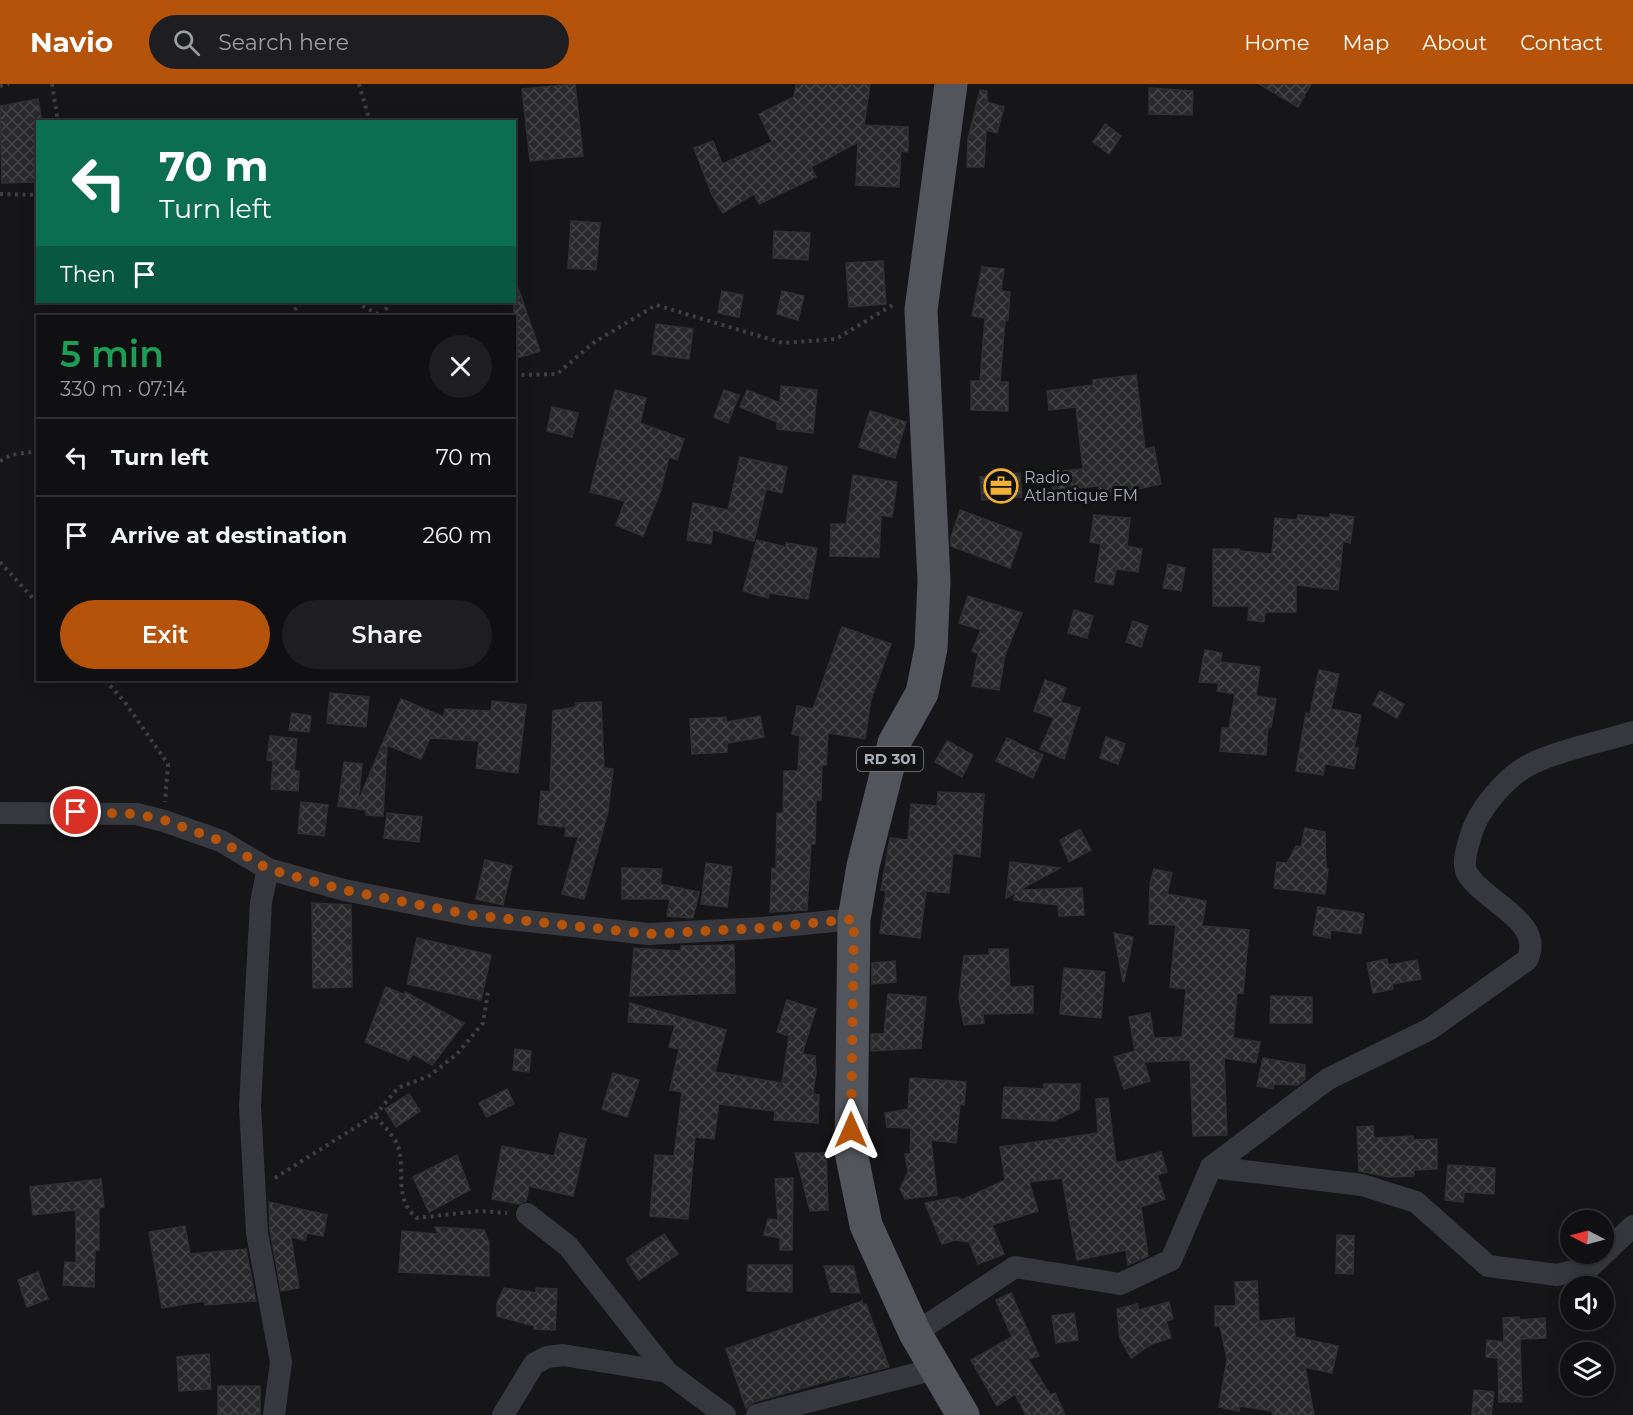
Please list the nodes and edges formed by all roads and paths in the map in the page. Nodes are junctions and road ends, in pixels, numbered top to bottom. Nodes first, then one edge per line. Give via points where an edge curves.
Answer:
1 (9, 84) edge
2 (52, 84) edge
3 (359, 84) edge
4 (951, 84) edge
5 (0, 86) edge
6 (58, 120) edge
7 (369, 120) edge
8 (0, 194) edge
9 (36, 195) edge
10 (300, 303) edge
11 (358, 303) edge
12 (921, 310) junction
13 (291, 315) edge
14 (379, 315) edge
15 (516, 375) edge
16 (36, 451) edge
17 (0, 461) edge
18 (0, 562) edge
19 (36, 602) edge
20 (106, 681) edge
21 (1633, 732) edge
22 (0, 813) edge
23 (164, 820) junction
24 (268, 869) junction
25 (854, 919) junction
26 (488, 992) dead end
27 (375, 1115) junction
28 (1211, 1167) junction
29 (254, 1191) junction
30 (527, 1214) joint
31 (1633, 1226) edge
32 (915, 1333) junction
33 (935, 1369) junction
34 (667, 1372) junction
35 (274, 1415) edge
36 (503, 1415) edge
37 (725, 1415) edge
38 (757, 1415) edge
39 (963, 1415) edge

1 - 5 path
2 - 6 path
3 - 7 path
4 - 12 main road, RD 301
8 - 9 path
10 - 13 path
11 - 14 path
12 - 15 path via 900,301 836,339 783,343 656,305 593,343 557,374
12 - 25 main road, RD 301 via 934,581 931,648 922,693 894,742
16 - 17 path
18 - 19 path
20 - 23 path via 168,764
21 - 28 street via 1531,764 1488,799 1472,829 1466,871 1474,884 1506,909 1529,934 1531,951 1527,960 1430,1029 1328,1079
22 - 23 street via 136,814
23 - 24 street via 221,841
24 - 25 street via 344,890 471,915 649,934
24 - 29 street via 261,902 250,1106
25 - 32 main road, RD 301 via 851,1152 866,1225
26 - 27 path via 483,1023 457,1053 429,1076 398,1088
27 - 29 path
27 - 30 path via 398,1145 401,1190 408,1211 417,1218 479,1211
28 - 31 street via 1362,1185 1416,1202 1488,1266 1557,1275 1590,1267
28 - 32 street via 1171,1260 1120,1284 1015,1267
29 - 35 street via 257,1233 281,1362
30 - 34 street via 568,1246
32 - 33 main road, RD 301
33 - 38 street
33 - 39 main road, RD 301
34 - 36 street via 563,1355 547,1357 534,1364
34 - 37 street

